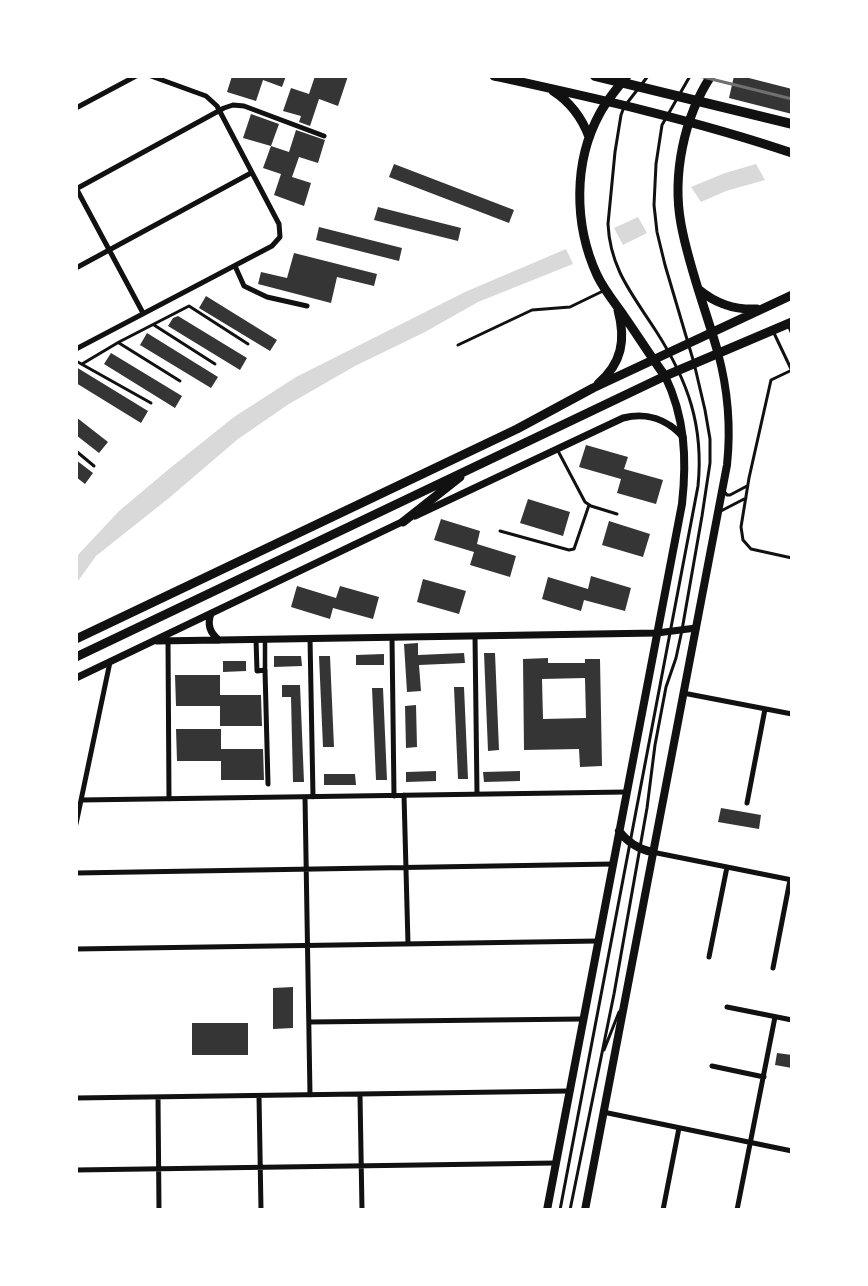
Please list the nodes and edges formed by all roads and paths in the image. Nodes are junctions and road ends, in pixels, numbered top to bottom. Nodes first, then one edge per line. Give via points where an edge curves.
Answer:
1 (136, 76) edge
2 (151, 76) edge
3 (494, 76) edge
4 (626, 76) edge
5 (648, 76) edge
6 (690, 76) edge
7 (711, 76) edge
8 (598, 77) edge
9 (550, 89) junction
10 (607, 102) junction
11 (624, 107) junction
12 (76, 108) edge
13 (220, 110) junction
14 (666, 116) junction
15 (690, 122) junction
16 (792, 124) edge
17 (324, 136) dead end
18 (589, 137) junction
19 (792, 153) edge
20 (251, 173) junction
21 (76, 188) edge
22 (109, 250) junction
23 (234, 266) junction
24 (76, 268) edge
25 (698, 289) junction
26 (606, 290) junction
27 (792, 295) edge
28 (616, 303) junction
29 (307, 306) dead end
30 (762, 309) junction
31 (143, 314) junction
32 (789, 323) edge
33 (153, 325) junction
34 (773, 331) junction
35 (713, 333) junction
36 (792, 334) edge
37 (119, 342) junction
38 (688, 343) junction
39 (248, 344) dead end
40 (458, 345) dead end
41 (76, 349) edge
42 (670, 352) junction
43 (718, 353) junction
44 (653, 360) junction
45 (76, 361) edge
46 (694, 363) junction
47 (82, 364) junction
48 (215, 364) dead end
49 (678, 370) junction
50 (792, 371) edge
51 (665, 376) junction
52 (180, 381) dead end
53 (593, 388) junction
54 (151, 403) dead end
55 (684, 437) junction
56 (557, 448) junction
57 (76, 451) edge
58 (94, 466) dead end
59 (474, 466) junction
60 (748, 486) junction
61 (722, 490) junction
62 (746, 498) junction
63 (589, 505) junction
64 (718, 512) junction
65 (617, 514) dead end
66 (403, 522) junction
67 (500, 531) dead end
68 (792, 558) edge
69 (211, 614) junction
70 (696, 628) junction
71 (682, 630) junction
72 (669, 631) junction
73 (657, 633) junction
74 (476, 636) junction
75 (392, 637) junction
76 (310, 638) junction
77 (76, 639) edge
78 (256, 639) junction
79 (265, 639) junction
80 (219, 640) junction
81 (154, 641) junction
82 (168, 641) junction
83 (76, 657) edge
84 (110, 662) junction
85 (265, 670) junction
86 (76, 678) edge
87 (683, 693) junction
88 (765, 709) junction
89 (792, 714) edge
90 (268, 784) dead end
91 (626, 792) junction
92 (476, 794) junction
93 (404, 795) junction
94 (394, 796) junction
95 (305, 797) junction
96 (313, 797) junction
97 (169, 799) junction
98 (81, 800) junction
99 (747, 803) dead end
100 (76, 824) edge
101 (619, 831) junction
102 (630, 843) junction
103 (640, 849) junction
104 (652, 852) junction
105 (613, 864) junction
106 (727, 867) junction
107 (407, 868) junction
108 (306, 869) junction
109 (76, 873) edge
110 (791, 880) edge
111 (598, 941) junction
112 (408, 944) junction
113 (308, 946) junction
114 (76, 949) edge
115 (709, 957) dead end
116 (773, 968) dead end
117 (624, 1000) junction
118 (727, 1007) dead end
119 (775, 1017) junction
120 (584, 1019) junction
121 (792, 1020) edge
122 (309, 1022) junction
123 (601, 1058) junction
124 (712, 1066) dead end
125 (764, 1077) junction
126 (570, 1091) junction
127 (310, 1095) junction
128 (360, 1095) junction
129 (259, 1096) junction
130 (76, 1098) edge
131 (158, 1098) junction
132 (603, 1112) junction
133 (680, 1128) junction
134 (750, 1142) junction
135 (792, 1151) edge
136 (556, 1163) junction
137 (361, 1166) junction
138 (260, 1168) junction
139 (159, 1169) junction
140 (76, 1170) edge
141 (159, 1210) edge
142 (261, 1210) edge
143 (362, 1210) edge
144 (547, 1210) edge
145 (560, 1210) edge
146 (570, 1210) edge
147 (585, 1210) edge
148 (663, 1210) edge
149 (737, 1210) edge

1 - 12 street
2 - 13 street via 206,96
3 - 9 main road
4 - 10 main road
5 - 11 lane
6 - 14 lane
7 - 15 main road
8 - 16 highway
9 - 10 main road
9 - 18 main road via 574,109
10 - 11 main road
10 - 18 main road
11 - 14 main road
11 - 42 lane via 615,152 608,224 610,246 619,274
13 - 17 street via 239,105
13 - 20 street
13 - 21 street
14 - 15 main road
14 - 38 lane via 660,132 656,164 655,214 664,265
15 - 19 main road
15 - 25 main road via 682,154 678,198 684,238
18 - 26 main road via 581,172 581,218 588,252
20 - 22 street
20 - 23 street via 278,224 280,237 272,246
21 - 22 street
22 - 24 street
22 - 31 street
23 - 29 street via 244,286 268,297
23 - 31 street
25 - 30 main road via 712,300 730,307
25 - 35 main road
26 - 28 main road
26 - 40 lane via 570,307 532,310
27 - 30 main road
28 - 44 main road
28 - 53 main road via 622,346 608,373
30 - 35 main road
31 - 41 street
32 - 34 main road
32 - 36 lane
33 - 37 lane
33 - 39 lane via 189,306
33 - 48 lane
34 - 43 main road
34 - 50 lane
35 - 38 main road
35 - 43 main road
37 - 47 lane
37 - 52 lane
38 - 42 main road
38 - 46 lane
42 - 44 main road
42 - 49 lane
43 - 46 main road
43 - 61 main road via 729,412
44 - 51 main road
44 - 53 main road
45 - 47 lane
46 - 49 main road
46 - 71 lane via 708,424 710,464
47 - 54 lane
49 - 51 main road
49 - 72 lane via 697,422 700,470
50 - 60 lane via 771,380
51 - 55 main road via 677,405
51 - 59 main road
53 - 77 main road via 509,433
55 - 56 street via 662,420 632,416
55 - 73 main road via 682,504
56 - 63 lane
56 - 66 street
57 - 58 lane
59 - 66 main road
59 - 83 main road
60 - 61 lane via 730,495
60 - 62 lane
61 - 64 main road
62 - 64 lane
62 - 68 lane via 741,527 743,540 751,549
63 - 65 lane
63 - 67 lane via 572,550
64 - 70 main road
66 - 69 street
69 - 80 street via 212,634
69 - 81 street
70 - 71 street
70 - 87 main road
71 - 72 street
71 - 103 lane via 664,695
72 - 73 street
72 - 102 lane
73 - 74 street
73 - 91 main road
74 - 75 street
74 - 92 street
75 - 76 street
75 - 94 street
76 - 79 street
76 - 96 street
78 - 79 street
78 - 80 street
78 - 85 street via 257,671
79 - 85 street
80 - 82 street
81 - 82 street
81 - 84 street
82 - 97 street
84 - 86 street
84 - 98 street
85 - 90 street
87 - 88 street
87 - 104 main road
88 - 89 street
88 - 99 street
91 - 92 street
91 - 101 main road
92 - 93 street
93 - 94 street
93 - 107 street
94 - 96 street
95 - 96 street
95 - 97 street
95 - 108 street
97 - 98 street
98 - 100 street
101 - 102 main road
101 - 105 main road
102 - 103 main road
102 - 145 lane
103 - 104 main road
103 - 123 lane
104 - 106 street
104 - 117 main road
105 - 107 street
105 - 111 main road
106 - 110 street
106 - 115 street
107 - 108 street
107 - 112 street
108 - 109 street
108 - 113 street
110 - 116 street
111 - 112 street
111 - 120 main road
112 - 113 street
113 - 114 street
113 - 122 street
117 - 123 lane
117 - 132 main road
118 - 119 street
119 - 121 street
119 - 125 street
120 - 122 street
120 - 126 main road
122 - 127 street
123 - 146 lane
124 - 125 street
125 - 134 street
126 - 128 street
126 - 136 main road
127 - 128 street
127 - 129 street
128 - 137 street
129 - 131 street
129 - 138 street
130 - 131 street
131 - 139 street
132 - 133 street
132 - 147 main road
133 - 134 street
133 - 148 street
134 - 135 street
134 - 149 street
136 - 137 street
136 - 144 main road
137 - 138 street
137 - 143 street
138 - 139 street
138 - 142 street
139 - 140 street
139 - 141 street

